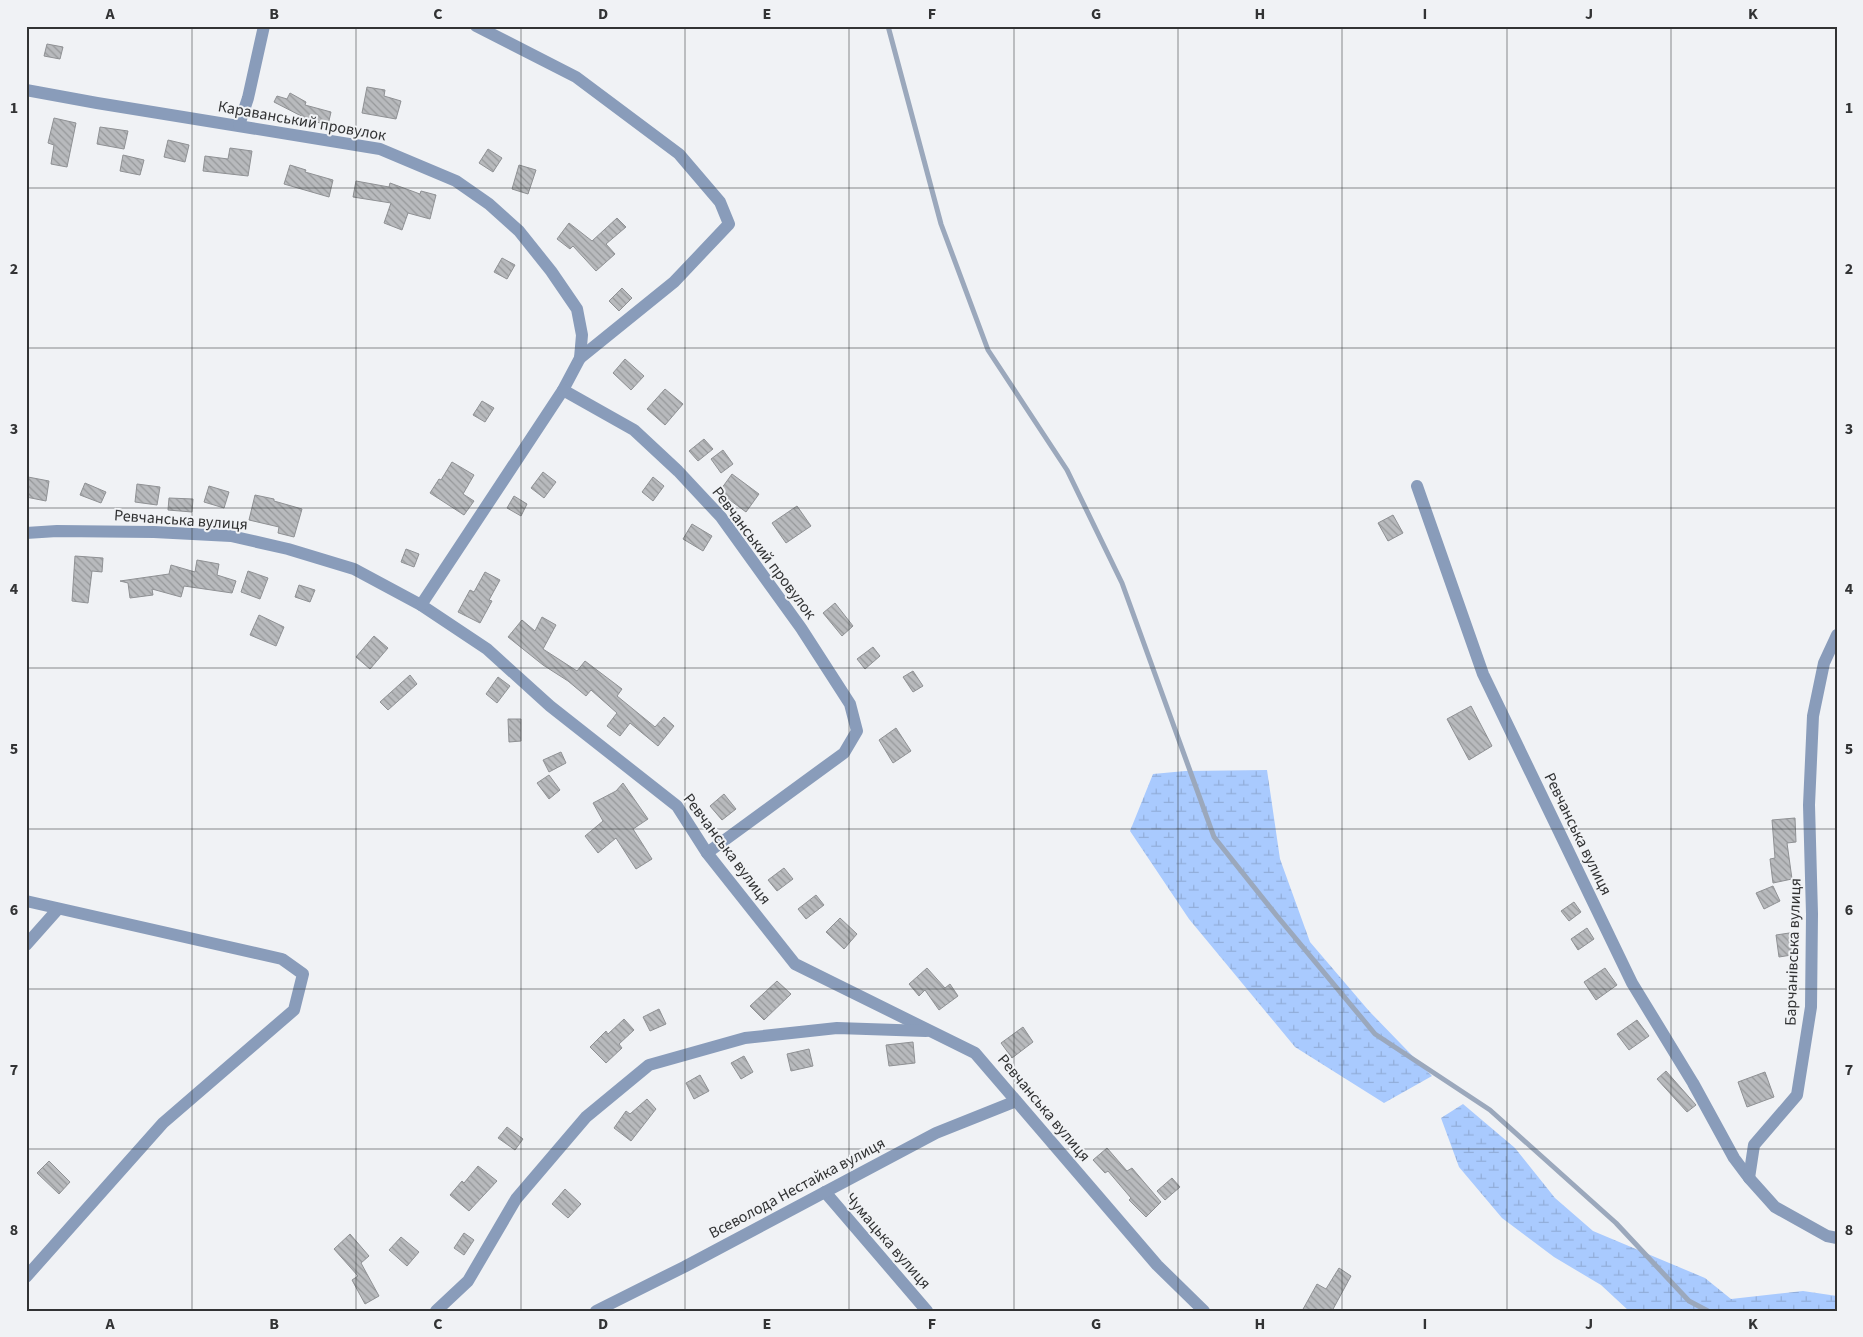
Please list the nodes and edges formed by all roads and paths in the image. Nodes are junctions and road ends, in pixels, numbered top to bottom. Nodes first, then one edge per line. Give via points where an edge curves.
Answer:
1 (264, 26) edge
2 (476, 26) edge
3 (26, 90) edge
4 (239, 125) junction
5 (580, 358) junction
6 (563, 390) junction
7 (1418, 486) dead end
8 (26, 533) edge
9 (421, 605) junction
10 (1837, 635) edge
11 (706, 853) junction
12 (26, 902) edge
13 (58, 909) junction
14 (26, 945) edge
15 (931, 1031) junction
16 (1016, 1101) junction
17 (1749, 1178) junction
18 (825, 1192) junction
19 (1837, 1238) edge
20 (26, 1277) edge
21 (436, 1311) edge
22 (596, 1311) edge
23 (927, 1311) edge
24 (1204, 1311) edge

1 - 4 street
2 - 5 street via 576,77 679,154 720,202 729,224 674,282
3 - 4 street, Караванський провулок
4 - 5 street, Караванський провулок via 380,149 456,181 519,231 551,271 577,309 582,335
5 - 6 street, Караванський провулок
6 - 9 street
6 - 11 street, Ревчанський провулок via 634,430 678,471 720,517 801,628 850,704 857,731 844,753
7 - 17 street, Ревчанська вулиця via 1483,674 1632,983 1734,1158
8 - 9 street, Ревчанська вулиця via 154,532 231,536 354,569
9 - 11 street, Ревчанська вулиця via 487,649 550,706 677,806
10 - 17 street, Барчанівська вулиця via 1824,663 1813,716 1809,805 1811,1007 1797,1095 1754,1145
11 - 15 street, Ревчанська вулиця via 796,964
12 - 13 street
13 - 14 street
13 - 20 street via 282,959 303,974 294,1010 163,1122
15 - 16 street, Ревчанська вулиця via 975,1053
15 - 21 street via 837,1028 755,1037 649,1064 586,1116 516,1199 468,1281
16 - 18 street, Всеволода Нестайка вулиця via 936,1133
16 - 24 street, Ревчанська вулиця via 1157,1266
17 - 19 street via 1776,1207 1826,1236
18 - 22 street, Всеволода Нестайка вулиця
18 - 23 street, Чумацька вулиця

